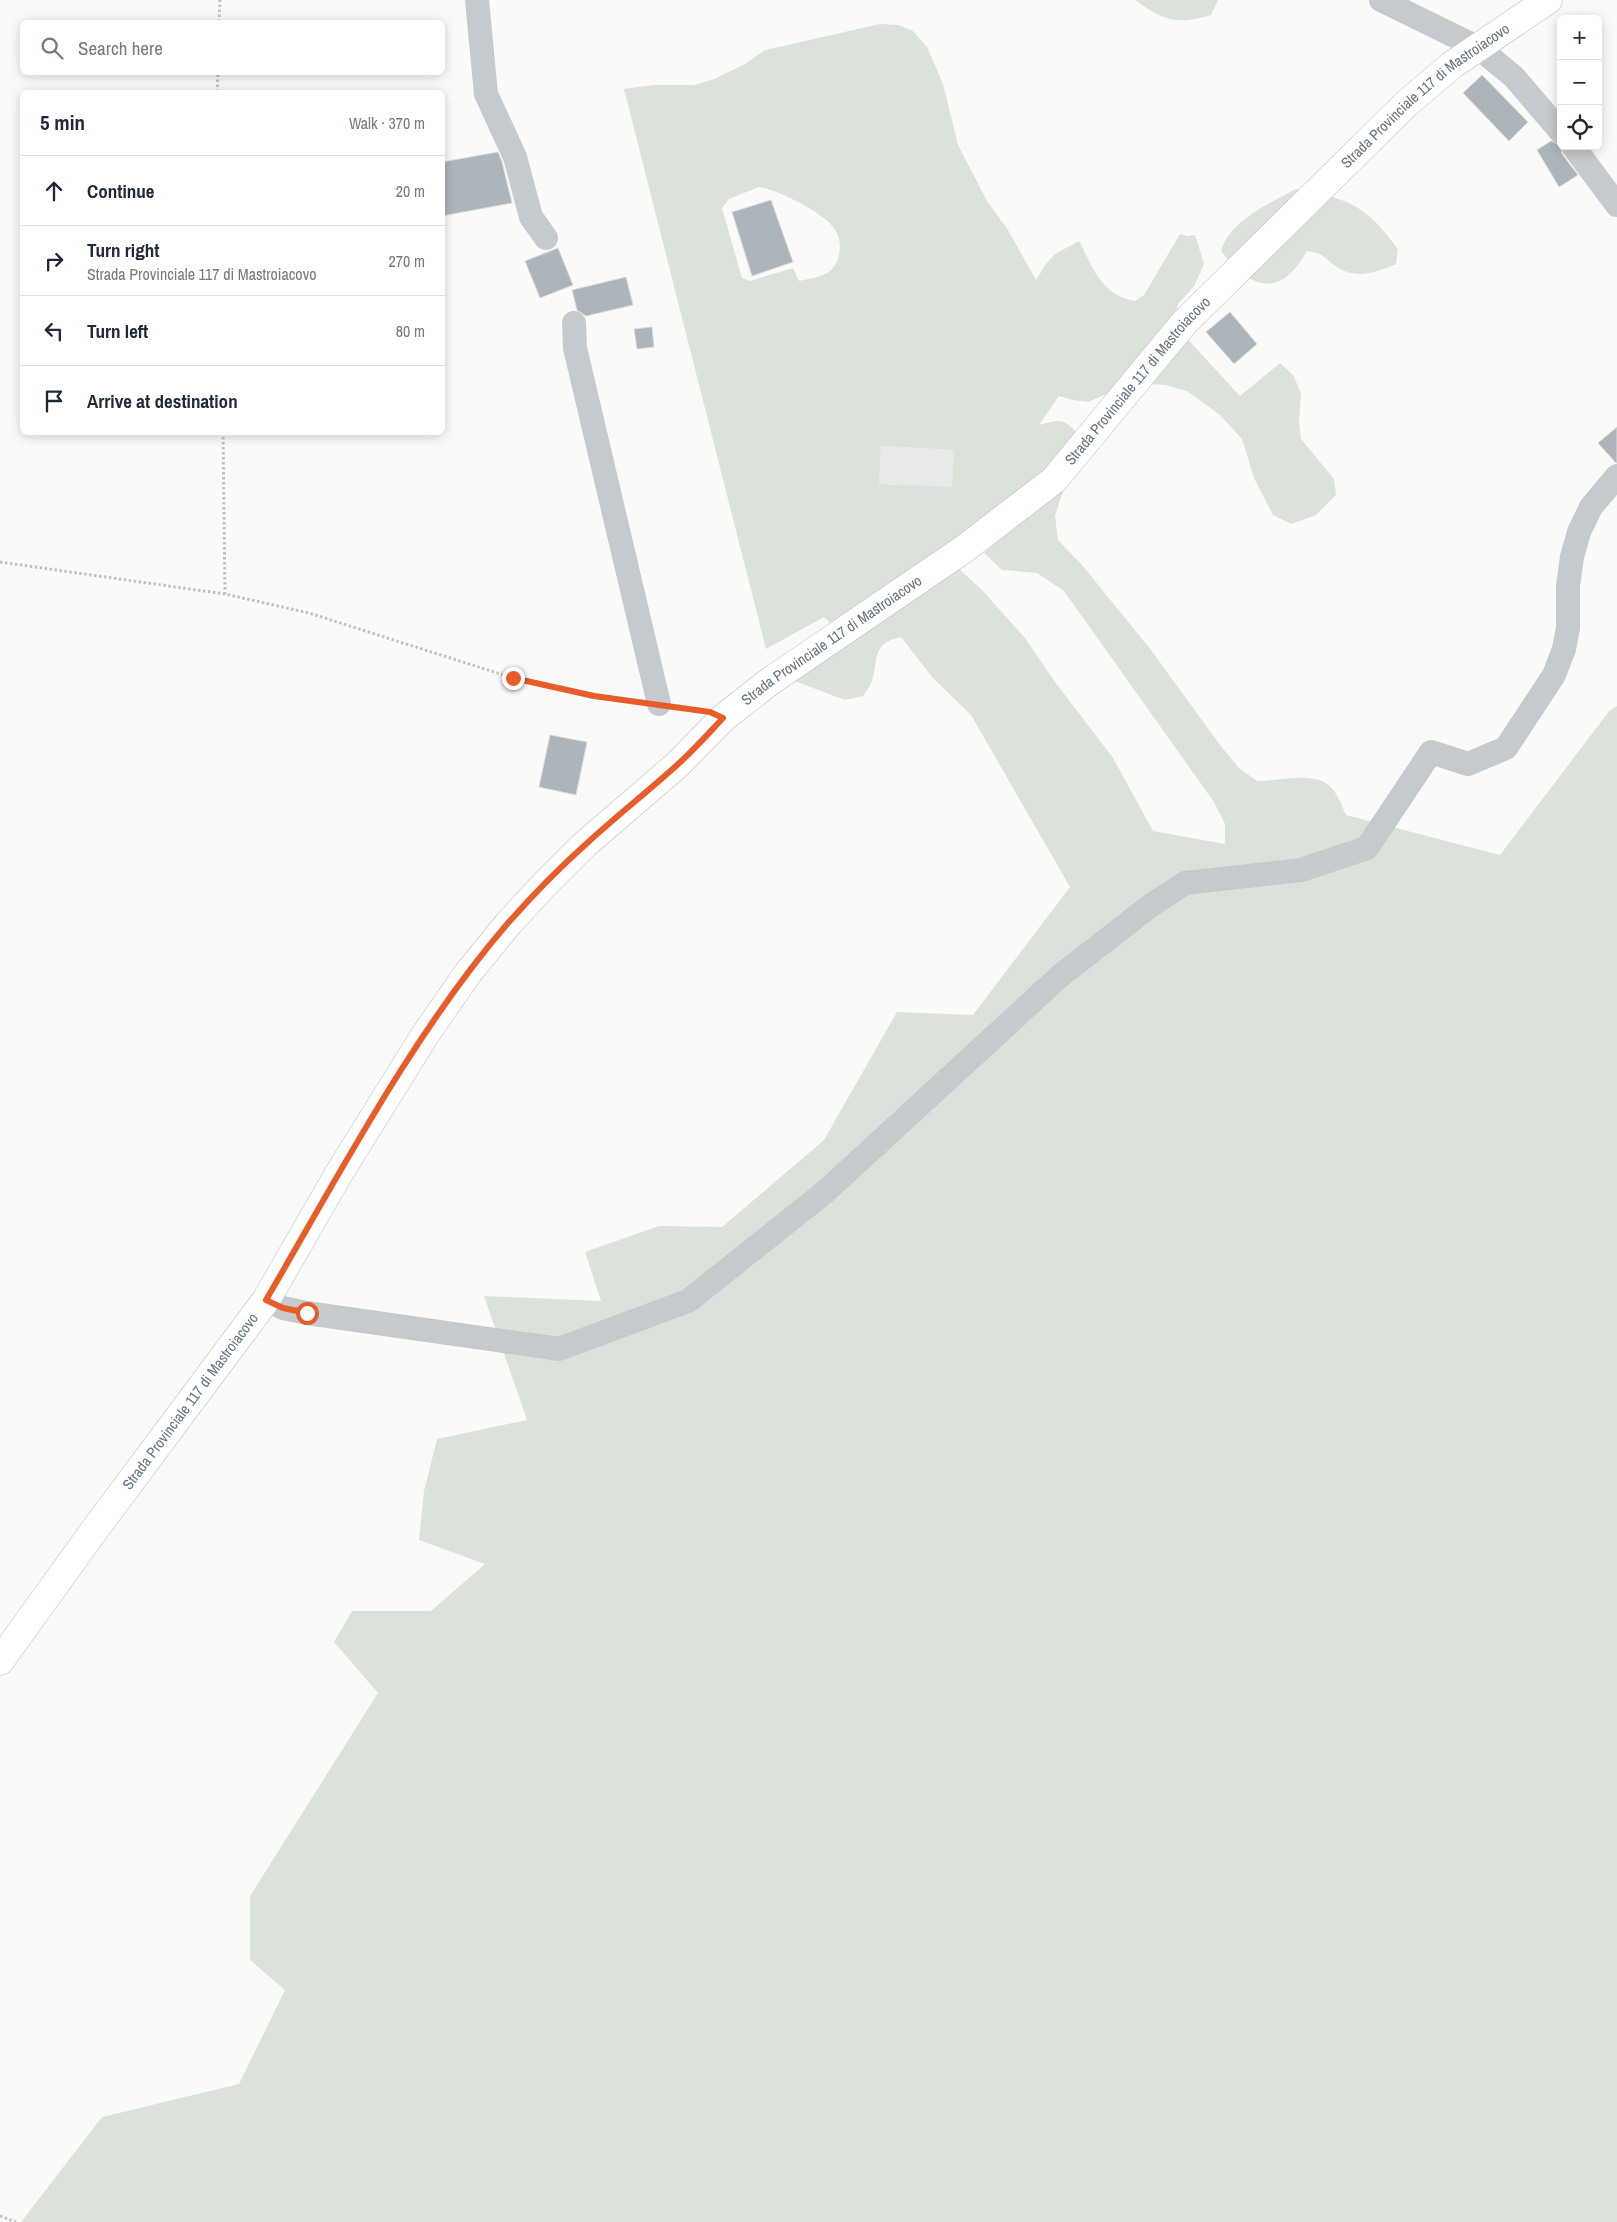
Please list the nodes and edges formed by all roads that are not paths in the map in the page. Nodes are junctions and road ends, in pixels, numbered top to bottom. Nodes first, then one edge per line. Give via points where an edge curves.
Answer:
1 (477, 0) edge
2 (1381, 0) edge
3 (1548, 0) edge
4 (1479, 48) junction
5 (1557, 127) edge
6 (1576, 150) edge
7 (1617, 205) edge
8 (546, 238) dead end
9 (574, 322) dead end
10 (1617, 476) edge
11 (659, 704) road end
12 (266, 1300) junction
13 (0, 1661) edge

1 - 8 street via 486,94 515,157 531,217
2 - 4 street
3 - 4 main road, Strada Provinciale 117 di Mastroiacovo
4 - 5 street via 1514,77
4 - 12 main road, Strada Provinciale 117 di Mastroiacovo via 1452,64 1406,104 1184,323 1054,480 964,549 769,682 723,718 677,765 584,845 542,887 468,973 425,1035
6 - 7 street
9 - 11 street via 575,348
10 - 12 street via 1591,507 1579,532 1568,586 1568,628 1554,675 1506,748 1468,764 1431,752 1367,848 1301,870 1185,883 1150,906 1060,976 825,1192 688,1301 559,1348 307,1313
12 - 13 main road, Strada Provinciale 117 di Mastroiacovo

